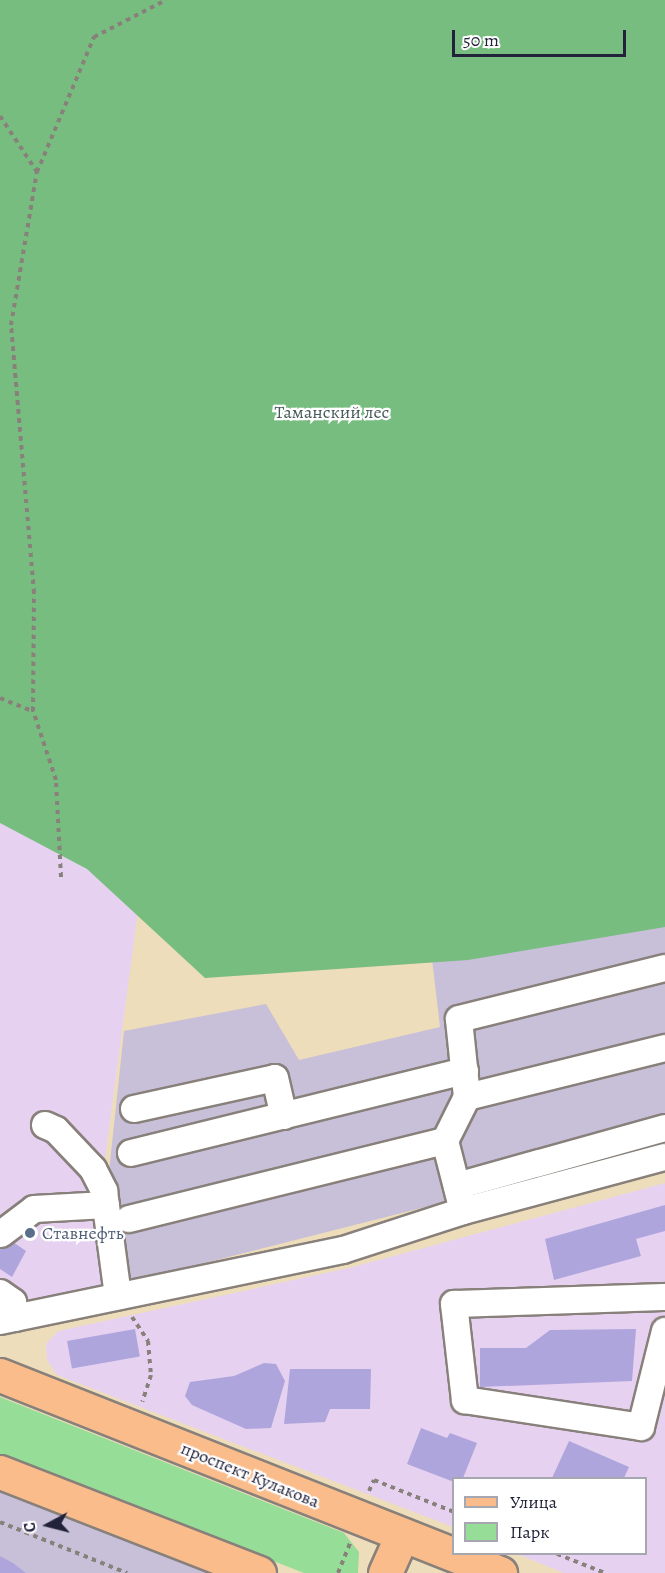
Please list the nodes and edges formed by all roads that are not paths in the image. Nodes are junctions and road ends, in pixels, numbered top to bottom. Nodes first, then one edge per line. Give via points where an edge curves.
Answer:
1 (665, 968) edge
2 (665, 1048) edge
3 (465, 1071) junction
4 (467, 1097) junction
5 (134, 1109) dead end
6 (284, 1116) junction
7 (45, 1125) dead end
8 (665, 1128) edge
9 (445, 1141) junction
10 (131, 1154) dead end
11 (665, 1157) edge
12 (456, 1186) junction
13 (106, 1205) junction
14 (463, 1210) junction
15 (129, 1219) dead end
16 (1, 1234) edge
17 (0, 1293) edge
18 (118, 1296) junction
19 (665, 1297) edge
20 (8, 1320) edge
21 (665, 1331) edge
22 (0, 1376) edge
23 (0, 1472) edge
24 (402, 1535) junction
25 (452, 1554) edge
26 (454, 1555) edge
27 (260, 1573) edge
28 (385, 1573) edge
29 (500, 1573) edge

1 - 3 street via 459,1019
2 - 4 street
3 - 4 street
3 - 6 street
4 - 9 street
5 - 6 street via 275,1078
6 - 10 street
7 - 13 street via 56,1130 93,1169
8 - 12 street
9 - 12 street
9 - 15 street
11 - 14 street
12 - 14 street
13 - 16 street via 34,1209
13 - 18 street
14 - 18 street via 343,1250
17 - 20 street via 13,1302
18 - 20 street
19 - 21 street via 454,1304 465,1400 641,1427
22 - 24 main road, проспект Кулакова
23 - 27 main road
24 - 25 main road, проспект Кулакова
24 - 28 main road
26 - 29 main road, проспект Кулакова

